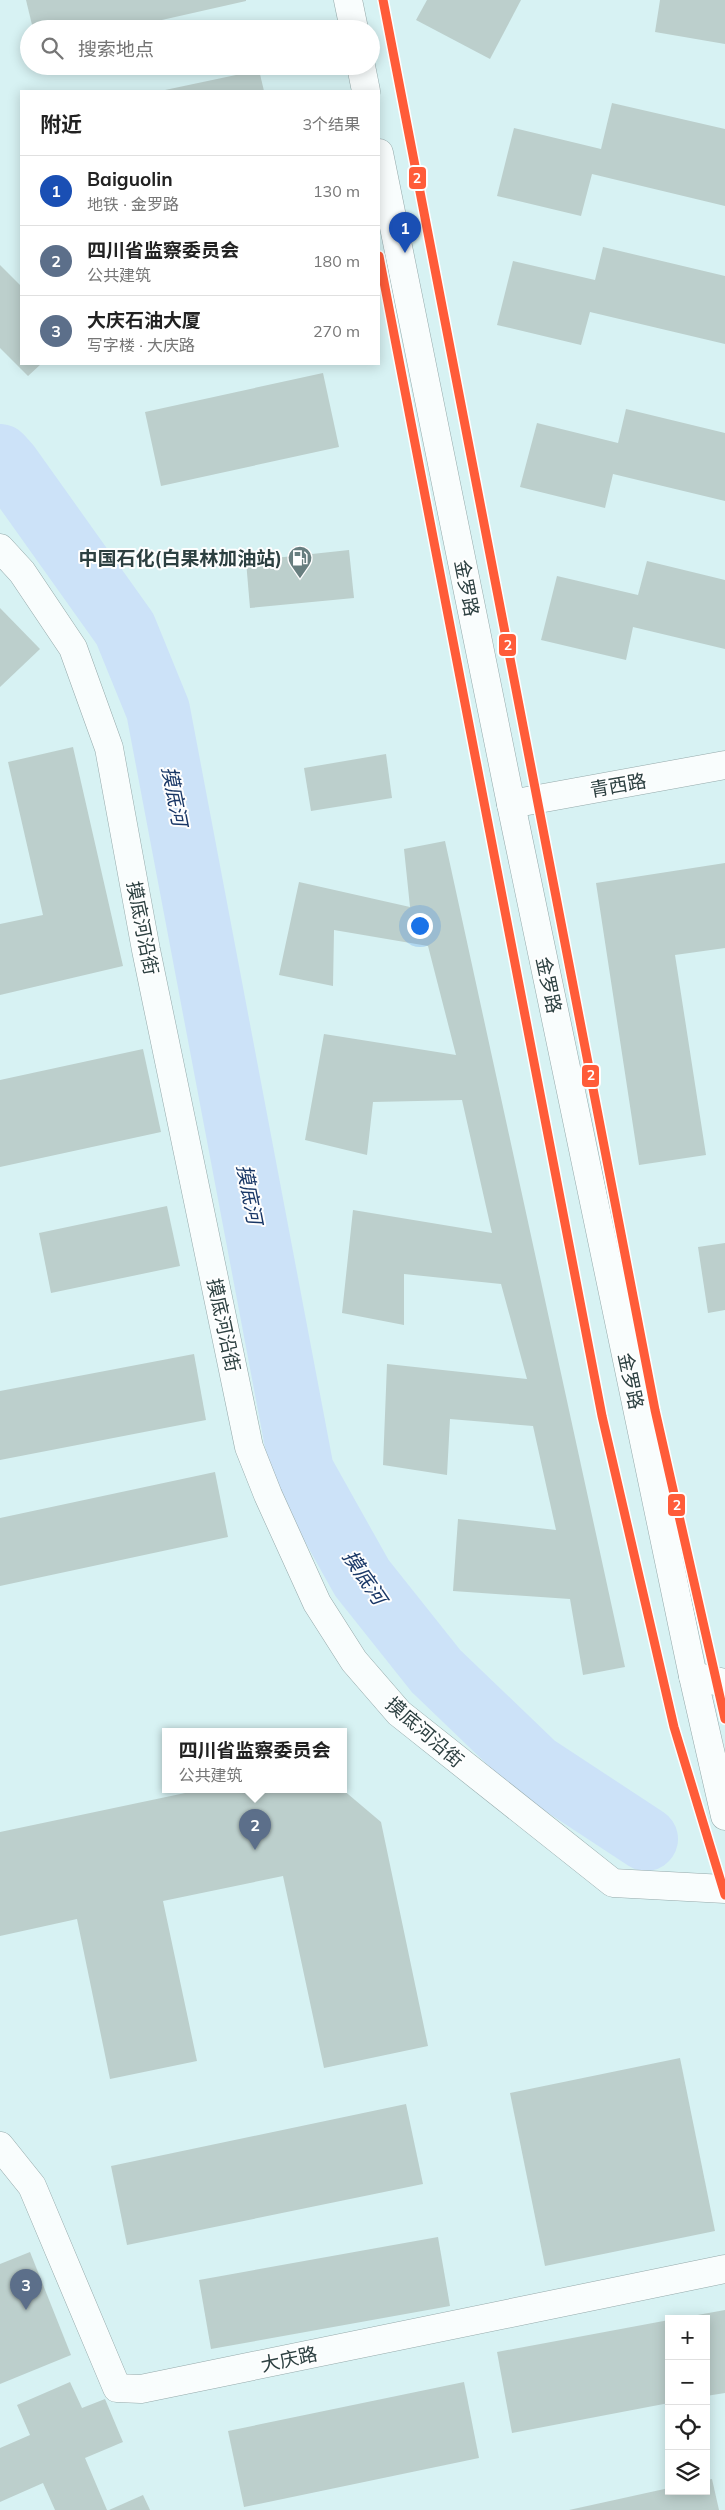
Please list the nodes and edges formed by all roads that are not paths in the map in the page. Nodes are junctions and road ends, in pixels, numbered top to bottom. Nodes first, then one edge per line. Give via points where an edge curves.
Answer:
1 (348, 0) edge
2 (352, 20) edge
3 (363, 75) edge
4 (366, 90) edge
5 (380, 158) edge
6 (0, 548) edge
7 (725, 766) edge
8 (511, 804) junction
9 (692, 1676) junction
10 (725, 1683) edge
11 (725, 1816) edge
12 (725, 1889) edge
13 (0, 2146) edge
14 (725, 2269) edge

1 - 2 street
3 - 4 street
5 - 8 street, 金罗路
6 - 12 street, 摸底河沿街 via 22,572 73,648 108,748 146,950 249,1447 317,1602 354,1660 399,1714 613,1883
7 - 8 street, 青西路
8 - 9 street, 金罗路
9 - 10 street
9 - 11 street, 金罗路
13 - 14 street, 大庆路 via 32,2186 117,2388 142,2389

